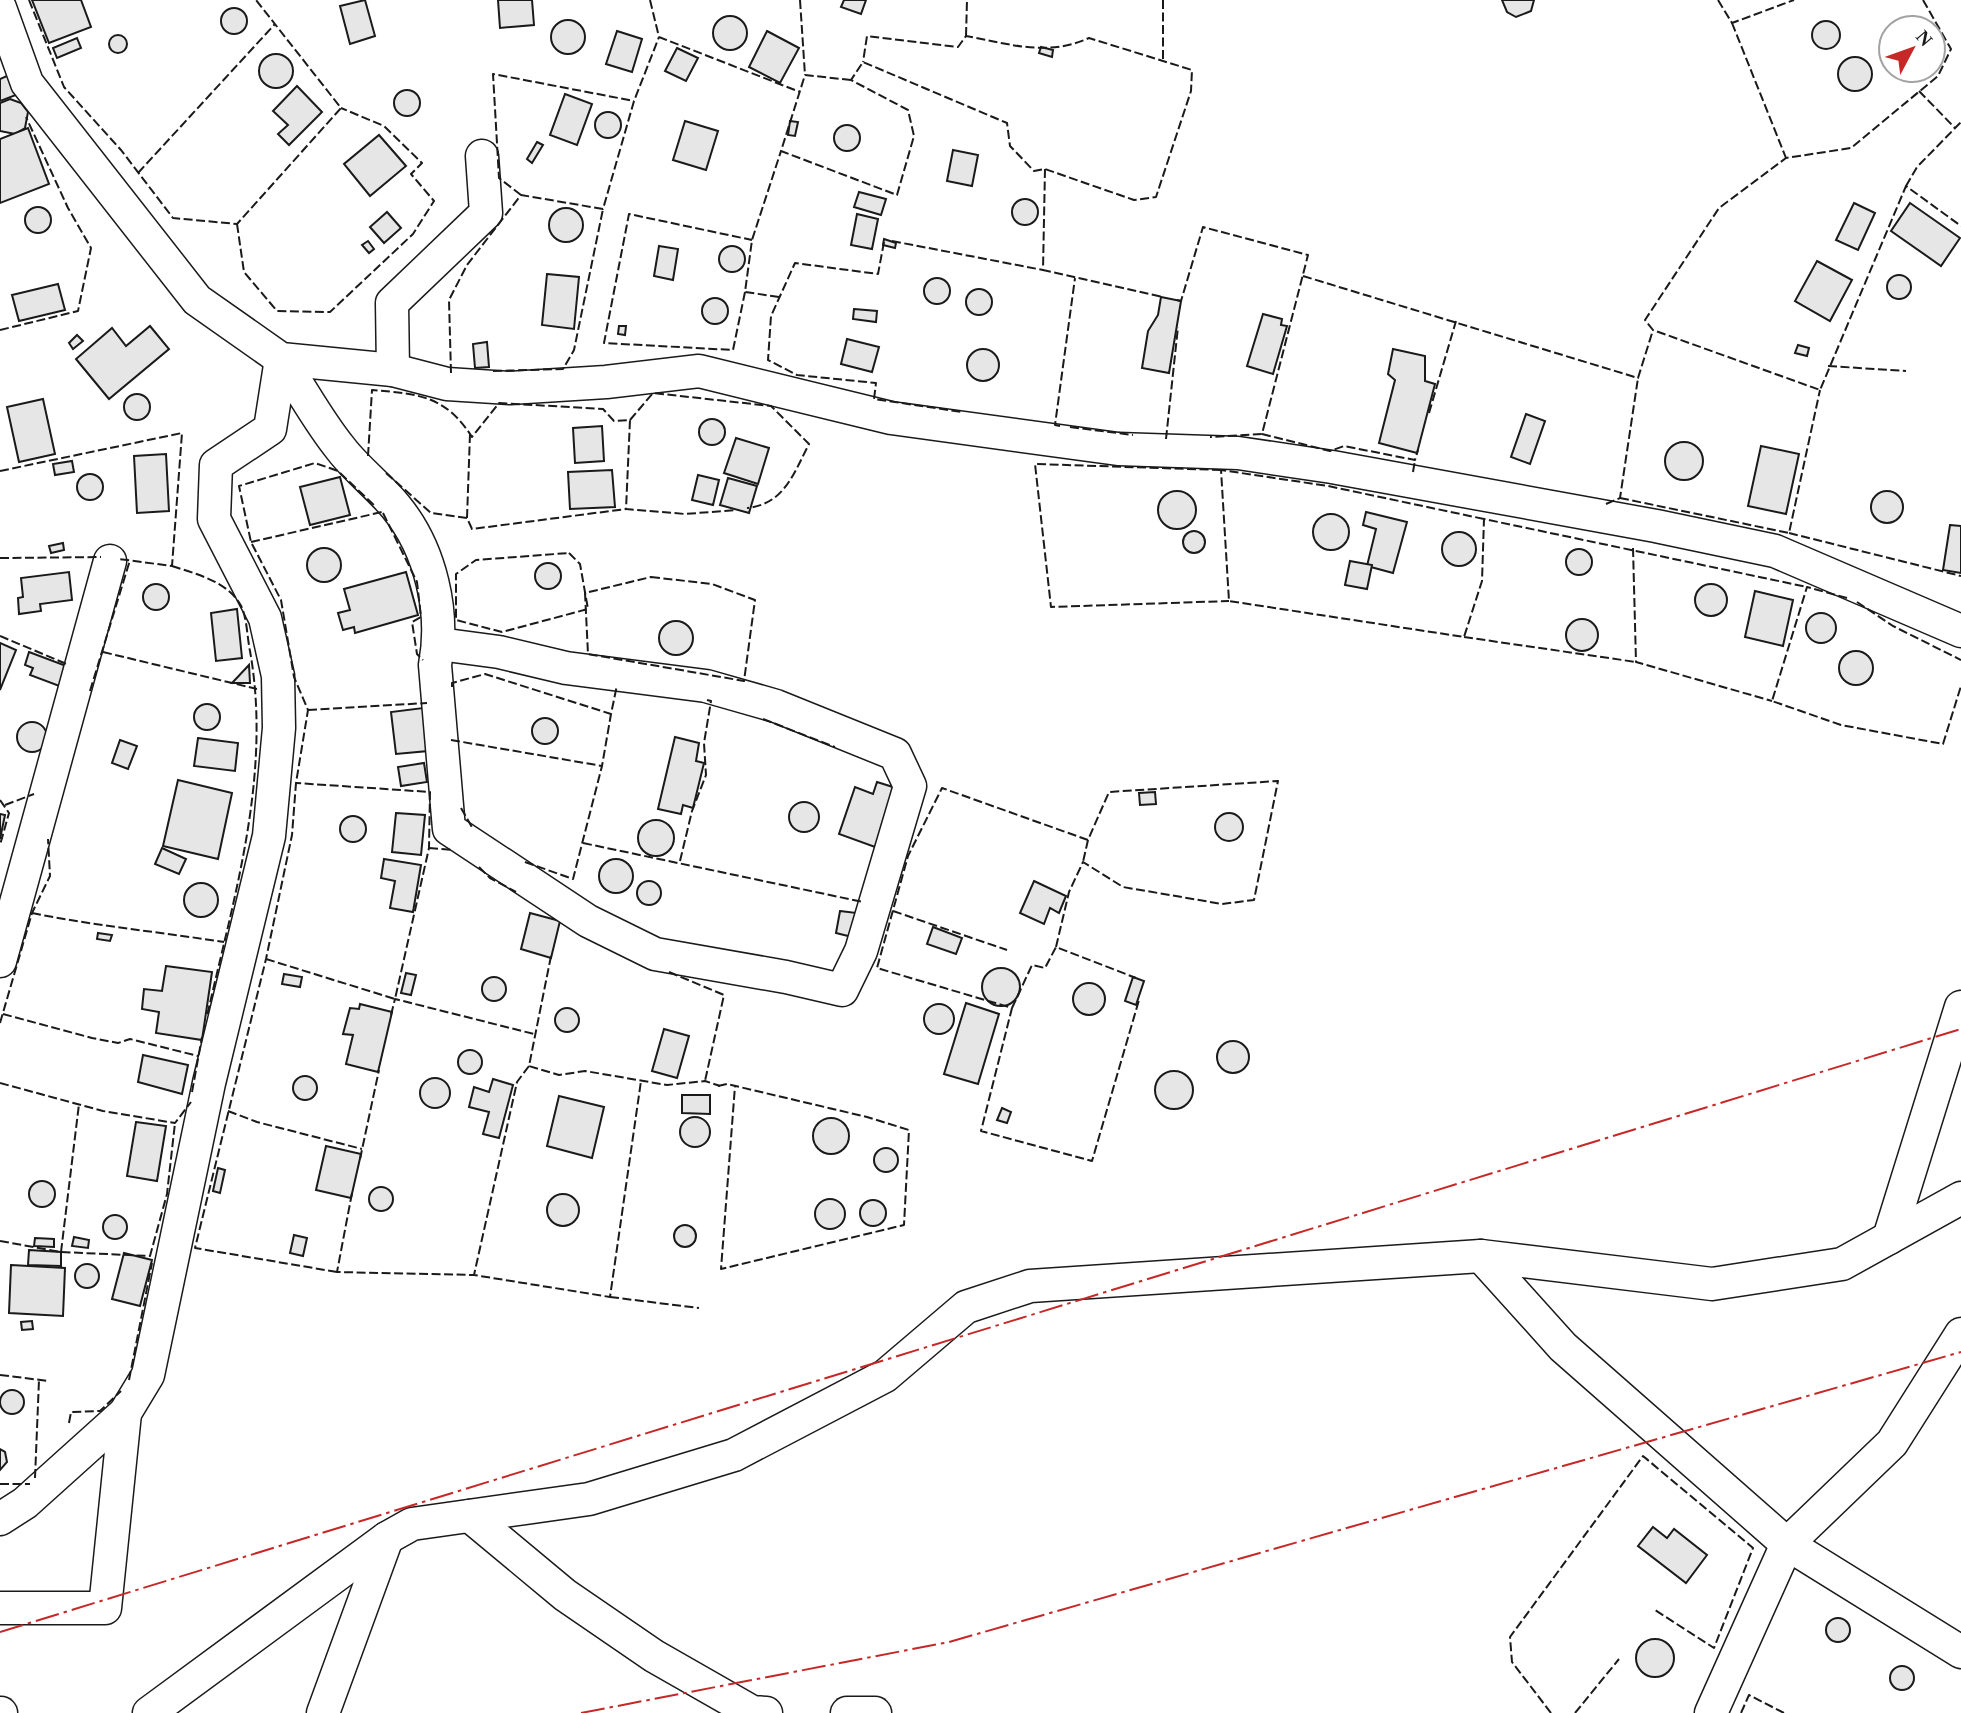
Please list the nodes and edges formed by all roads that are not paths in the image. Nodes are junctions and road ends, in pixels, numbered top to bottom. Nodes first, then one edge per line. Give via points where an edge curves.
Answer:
1 (0, 8) edge
2 (482, 156) dead end
3 (281, 359) junction
4 (393, 370) junction
5 (110, 561) dead end
6 (1961, 631) edge
7 (439, 644) junction
8 (0, 961) edge
9 (1961, 1007) edge
10 (1961, 1198) edge
11 (1889, 1238) junction
12 (1481, 1256) junction
13 (1961, 1334) edge
14 (125, 1413) junction
15 (470, 1516) junction
16 (0, 1519) edge
17 (387, 1538) junction
18 (1787, 1544) junction
19 (0, 1608) edge
20 (1961, 1652) edge
21 (149, 1713) edge
22 (323, 1713) edge
23 (766, 1713) edge
24 (847, 1713) edge
25 (875, 1713) edge
26 (1711, 1713) edge

1 - 3 street via 27,83 197,300
2 - 4 street via 486,213 392,303
3 - 4 street
3 - 7 street via 341,449 398,510 422,551 435,590
3 - 14 street via 270,429 216,465 214,519 265,618 278,676 279,728 269,836 207,1096 161,1326 148,1375
4 - 6 street via 447,384 510,388 699,371 891,418 1118,449 1238,453 1332,467 1775,551
5 - 8 street
7 - 7 street via 566,668 706,687 776,706 895,754 911,786 861,951 842,990 654,954 588,921 449,830 435,665
9 - 11 street
10 - 11 street
11 - 12 street via 1842,1264 1712,1284
12 - 15 street via 1030,1286 967,1307 885,1376 734,1455 589,1499
12 - 18 street via 1563,1347
13 - 18 street via 1892,1443
14 - 16 street via 25,1503
14 - 19 street via 105,1608
15 - 17 street via 412,1524
15 - 23 street via 565,1595 654,1656 751,1712
17 - 21 street
17 - 22 street
18 - 20 street
18 - 26 street
24 - 25 street

